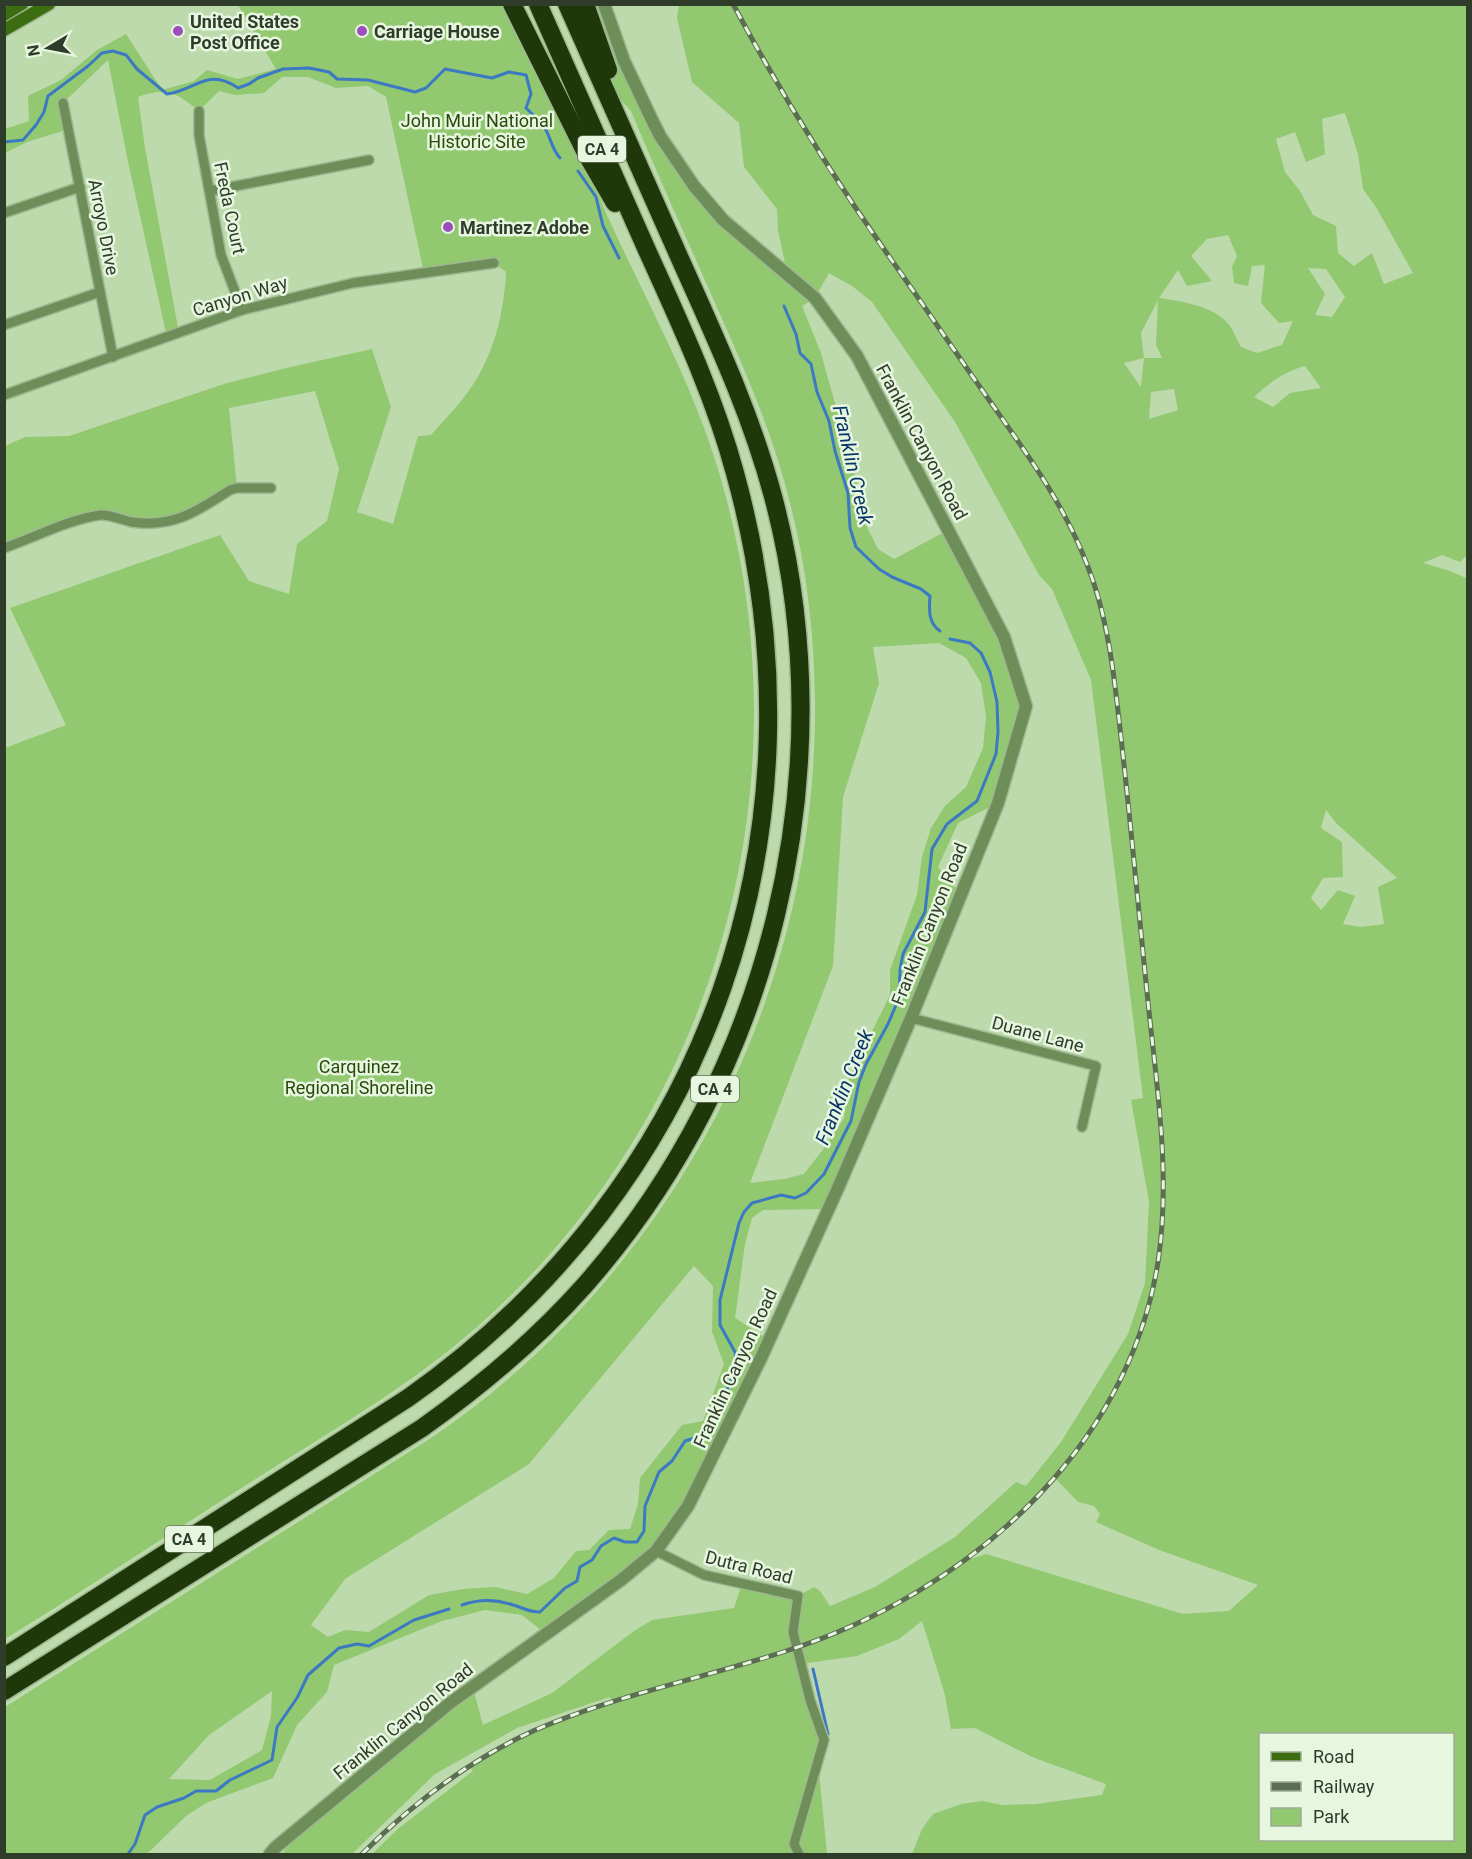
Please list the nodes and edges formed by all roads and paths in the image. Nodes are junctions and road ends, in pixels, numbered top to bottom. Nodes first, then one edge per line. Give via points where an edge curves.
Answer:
1 (22, 4) edge
2 (50, 4) edge
3 (512, 4) edge
4 (538, 4) edge
5 (567, 4) edge
6 (585, 4) edge
7 (604, 4) edge
8 (4, 15) edge
9 (4, 30) edge
10 (63, 103) dead end
11 (199, 111) dead end
12 (369, 160) dead end
13 (646, 183) junction
14 (80, 187) junction
15 (210, 191) junction
16 (4, 213) edge
17 (494, 263) dead end
18 (100, 292) junction
19 (666, 292) junction
20 (242, 310) junction
21 (4, 326) edge
22 (114, 357) junction
23 (4, 395) edge
24 (271, 488) dead end
25 (4, 549) edge
26 (911, 1018) junction
27 (1082, 1127) dead end
28 (656, 1551) junction
29 (4, 1656) edge
30 (4, 1691) edge
31 (270, 1854) edge
32 (799, 1854) edge

1 - 8 main road
2 - 9 main road
3 - 19 highway via 587,155
4 - 19 highway, CA 4
5 - 13 highway, CA 4
6 - 13 highway
7 - 26 street, Franklin Canyon Road via 624,61 652,120 694,186 723,220 815,298 857,356 1004,637 1019,681 1026,706 998,803
10 - 14 street, Arroyo Drive
11 - 15 street, Freda Court via 199,135
12 - 15 street
13 - 30 highway, CA 4 via 725,359 756,440 782,533 796,630 800,736 790,844 767,950 732,1050 684,1147 637,1219 554,1318 506,1362 394,1446
14 - 16 street
14 - 18 street, Arroyo Drive
15 - 20 street, Freda Court via 221,255
17 - 20 street, Canyon Way via 353,283
18 - 21 street
18 - 22 street, Arroyo Drive
19 - 29 highway, CA 4 via 715,411 737,482 762,607 769,702 765,798 750,893 723,985 687,1074 646,1149 594,1224 538,1288 476,1347 373,1422
20 - 22 street, Canyon Way
22 - 23 street, Canyon Way
24 - 25 street via 230,490 190,515 162,522 133,522 103,515 75,521
26 - 27 street, Duane Lane via 1096,1066
26 - 28 street, Franklin Canyon Road via 753,1375 688,1506
28 - 31 street, Franklin Canyon Road via 450,1703
28 - 32 street, Dutra Road via 704,1575 798,1596 793,1632 824,1740 794,1844

